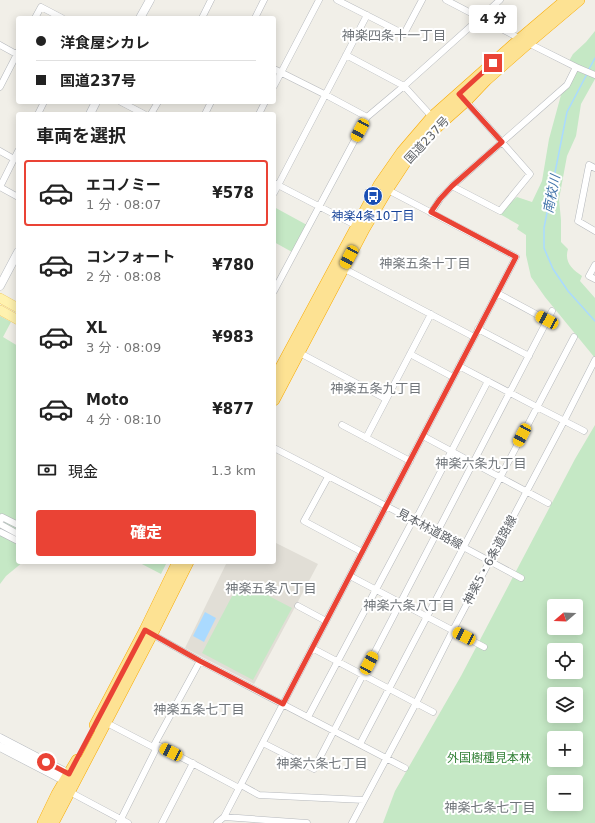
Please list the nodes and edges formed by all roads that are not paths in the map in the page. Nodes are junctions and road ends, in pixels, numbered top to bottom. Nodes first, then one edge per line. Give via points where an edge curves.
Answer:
1 (211, 0) edge
2 (264, 0) edge
3 (319, 0) edge
4 (337, 0) edge
5 (422, 0) edge
6 (446, 0) edge
7 (500, 0) edge
8 (566, 0) edge
9 (578, 0) edge
10 (148, 1) edge
11 (367, 15) junction
12 (36, 16) edge
13 (58, 16) edge
14 (141, 16) edge
15 (203, 16) edge
16 (256, 16) edge
17 (480, 18) junction
18 (524, 41) junction
19 (0, 45) edge
20 (16, 52) edge
21 (346, 55) junction
22 (16, 57) edge
23 (576, 67) junction
24 (276, 70) edge
25 (281, 72) junction
26 (590, 73) edge
27 (276, 82) edge
28 (404, 86) junction
29 (0, 87) edge
30 (326, 94) junction
31 (462, 97) junction
32 (125, 104) edge
33 (140, 112) edge
34 (367, 118) junction
35 (435, 121) junction
36 (502, 142) junction
37 (0, 151) edge
38 (16, 155) edge
39 (14, 159) junction
40 (595, 168) edge
41 (276, 184) edge
42 (452, 186) junction
43 (0, 187) edge
44 (383, 187) junction
45 (16, 195) edge
46 (320, 206) junction
47 (431, 212) junction
48 (361, 227) junction
49 (595, 231) edge
50 (16, 256) edge
51 (595, 265) edge
52 (340, 266) junction
53 (595, 279) edge
54 (0, 286) edge
55 (276, 287) edge
56 (497, 293) junction
57 (0, 298) edge
58 (16, 307) edge
59 (0, 310) edge
60 (552, 310) dead end
61 (431, 314) junction
62 (16, 319) edge
63 (547, 320) junction
64 (478, 329) junction
65 (474, 337) junction
66 (574, 337) dead end
67 (295, 351) junction
68 (410, 354) junction
69 (529, 356) junction
70 (594, 360) edge
71 (459, 366) junction
72 (276, 377) edge
73 (454, 377) junction
74 (488, 381) junction
75 (510, 392) junction
76 (276, 395) edge
77 (386, 399) junction
78 (537, 407) junction
79 (564, 421) junction
80 (342, 425) dead end
81 (584, 431) dead end
82 (423, 436) junction
83 (366, 438) junction
84 (276, 449) edge
85 (452, 451) junction
86 (410, 461) junction
87 (473, 463) junction
88 (328, 477) junction
89 (501, 477) junction
90 (526, 491) junction
91 (548, 503) dead end
92 (386, 507) junction
93 (0, 521) edge
94 (414, 521) junction
95 (0, 524) edge
96 (16, 524) edge
97 (0, 532) edge
98 (16, 533) edge
99 (437, 533) junction
100 (16, 540) edge
101 (464, 547) junction
102 (362, 552) junction
103 (489, 561) junction
104 (177, 564) edge
105 (187, 564) edge
106 (350, 576) junction
107 (522, 578) dead end
108 (376, 590) junction
109 (400, 603) junction
110 (298, 606) dead end
111 (427, 617) junction
112 (326, 620) junction
113 (453, 630) junction
114 (149, 632) junction
115 (484, 646) dead end
116 (312, 648) junction
117 (200, 661) junction
118 (337, 662) junction
119 (363, 675) junction
120 (389, 688) junction
121 (416, 703) junction
122 (283, 704) junction
123 (433, 712) dead end
124 (308, 718) junction
125 (105, 722) junction
126 (334, 731) junction
127 (0, 738) edge
128 (263, 743) junction
129 (360, 744) junction
130 (0, 747) edge
131 (155, 747) junction
132 (387, 758) junction
133 (193, 763) junction
134 (405, 768) dead end
135 (68, 783) junction
136 (240, 786) junction
137 (364, 800) junction
138 (224, 817) junction
139 (120, 821) edge
140 (290, 822) edge
141 (43, 823) edge
142 (53, 823) edge
143 (128, 823) edge
144 (162, 823) edge
145 (217, 823) edge
146 (307, 823) edge
147 (352, 823) edge

1 - 15 street
2 - 16 street
3 - 25 street
4 - 11 street
5 - 11 street via 404,34
6 - 17 street
7 - 17 street
8 - 18 highway, 国道237号
9 - 18 highway, 国道237号
10 - 14 street
11 - 21 street
12 - 13 street via 41,7
17 - 18 street
17 - 28 street
18 - 23 street
18 - 31 highway, 国道237号 via 486,80
19 - 20 street
21 - 28 street
21 - 30 street
22 - 29 street
23 - 26 street
23 - 36 street via 567,85
24 - 25 street
25 - 27 street
25 - 30 street
28 - 34 street
28 - 35 street
30 - 34 street
30 - 41 street
31 - 35 highway, 国道237号
31 - 36 street
32 - 33 street
34 - 46 street
35 - 44 highway, 国道237号
36 - 42 street
36 - 42 street via 530,174 500,211
37 - 39 street
38 - 39 street
39 - 43 street
40 - 49 street via 589,165 578,221
41 - 46 street
42 - 47 street
43 - 45 street
44 - 47 street
44 - 48 highway, 国道237号
46 - 48 street
46 - 55 street
47 - 56 street via 516,257
48 - 52 highway, 国道237号
50 - 54 street
51 - 53 street via 589,276
52 - 61 street
52 - 67 highway, 国道237号
56 - 63 street
56 - 64 street
57 - 58 main road
59 - 62 main road
60 - 63 street
61 - 65 street
61 - 68 street
63 - 69 street
64 - 65 street
64 - 69 street
65 - 71 street
66 - 78 street
67 - 72 highway, 国道237号
67 - 76 highway, 国道237号
67 - 77 street
68 - 73 street
68 - 77 street
69 - 75 street
70 - 79 street, 神楽5・6条道路線
71 - 73 street
71 - 74 street
73 - 82 street
74 - 75 street
74 - 85 street
75 - 78 street
75 - 87 street
77 - 83 street
78 - 79 street
78 - 89 street
79 - 81 street
79 - 90 street, 神楽5・6条道路線
80 - 83 street
82 - 85 street
82 - 86 street
83 - 86 street
84 - 88 street, 見本林道路線
85 - 87 street
85 - 94 street
86 - 92 street
87 - 89 street
87 - 99 street
88 - 92 street, 見本林道路線
88 - 102 street via 304,521
89 - 90 street
89 - 101 street
90 - 91 street
90 - 103 street, 神楽5・6条道路線
92 - 94 street, 見本林道路線
92 - 102 street
93 - 96 street via 2,517
94 - 99 street, 見本林道路線
94 - 108 street
95 - 98 street
97 - 100 street
99 - 101 street, 見本林道路線
99 - 109 street
101 - 103 street, 見本林道路線
101 - 111 street
102 - 106 street
103 - 107 street, 見本林道路線
103 - 113 street, 神楽5・6条道路線
104 - 114 highway
105 - 114 highway
106 - 108 street
106 - 112 street
108 - 109 street
108 - 118 street
109 - 111 street
109 - 119 street
110 - 112 street
111 - 113 street
111 - 120 street
112 - 116 street
113 - 115 street
113 - 121 street, 神楽5・6条道路線
114 - 117 street
114 - 125 highway
114 - 135 highway
116 - 118 street
116 - 122 street
117 - 122 street
117 - 131 street
118 - 119 street
118 - 124 street
119 - 120 street
119 - 126 street
120 - 121 street
120 - 129 street
121 - 123 street
121 - 132 street, 神楽5・6条道路線
122 - 124 street
122 - 128 street
124 - 126 street
125 - 131 street
125 - 135 highway
126 - 128 street via 314,769
126 - 129 street
127 - 135 street
128 - 136 street
129 - 132 street
130 - 135 street
131 - 133 street via 160,746
131 - 139 street
132 - 134 street
132 - 137 street, 神楽5・6条道路線
133 - 136 street
133 - 144 street
135 - 139 street
135 - 141 highway
135 - 142 highway
136 - 137 street via 258,795
136 - 138 street
137 - 147 street, 神楽5・6条道路線
138 - 140 street
138 - 145 street
139 - 143 street
140 - 146 street

